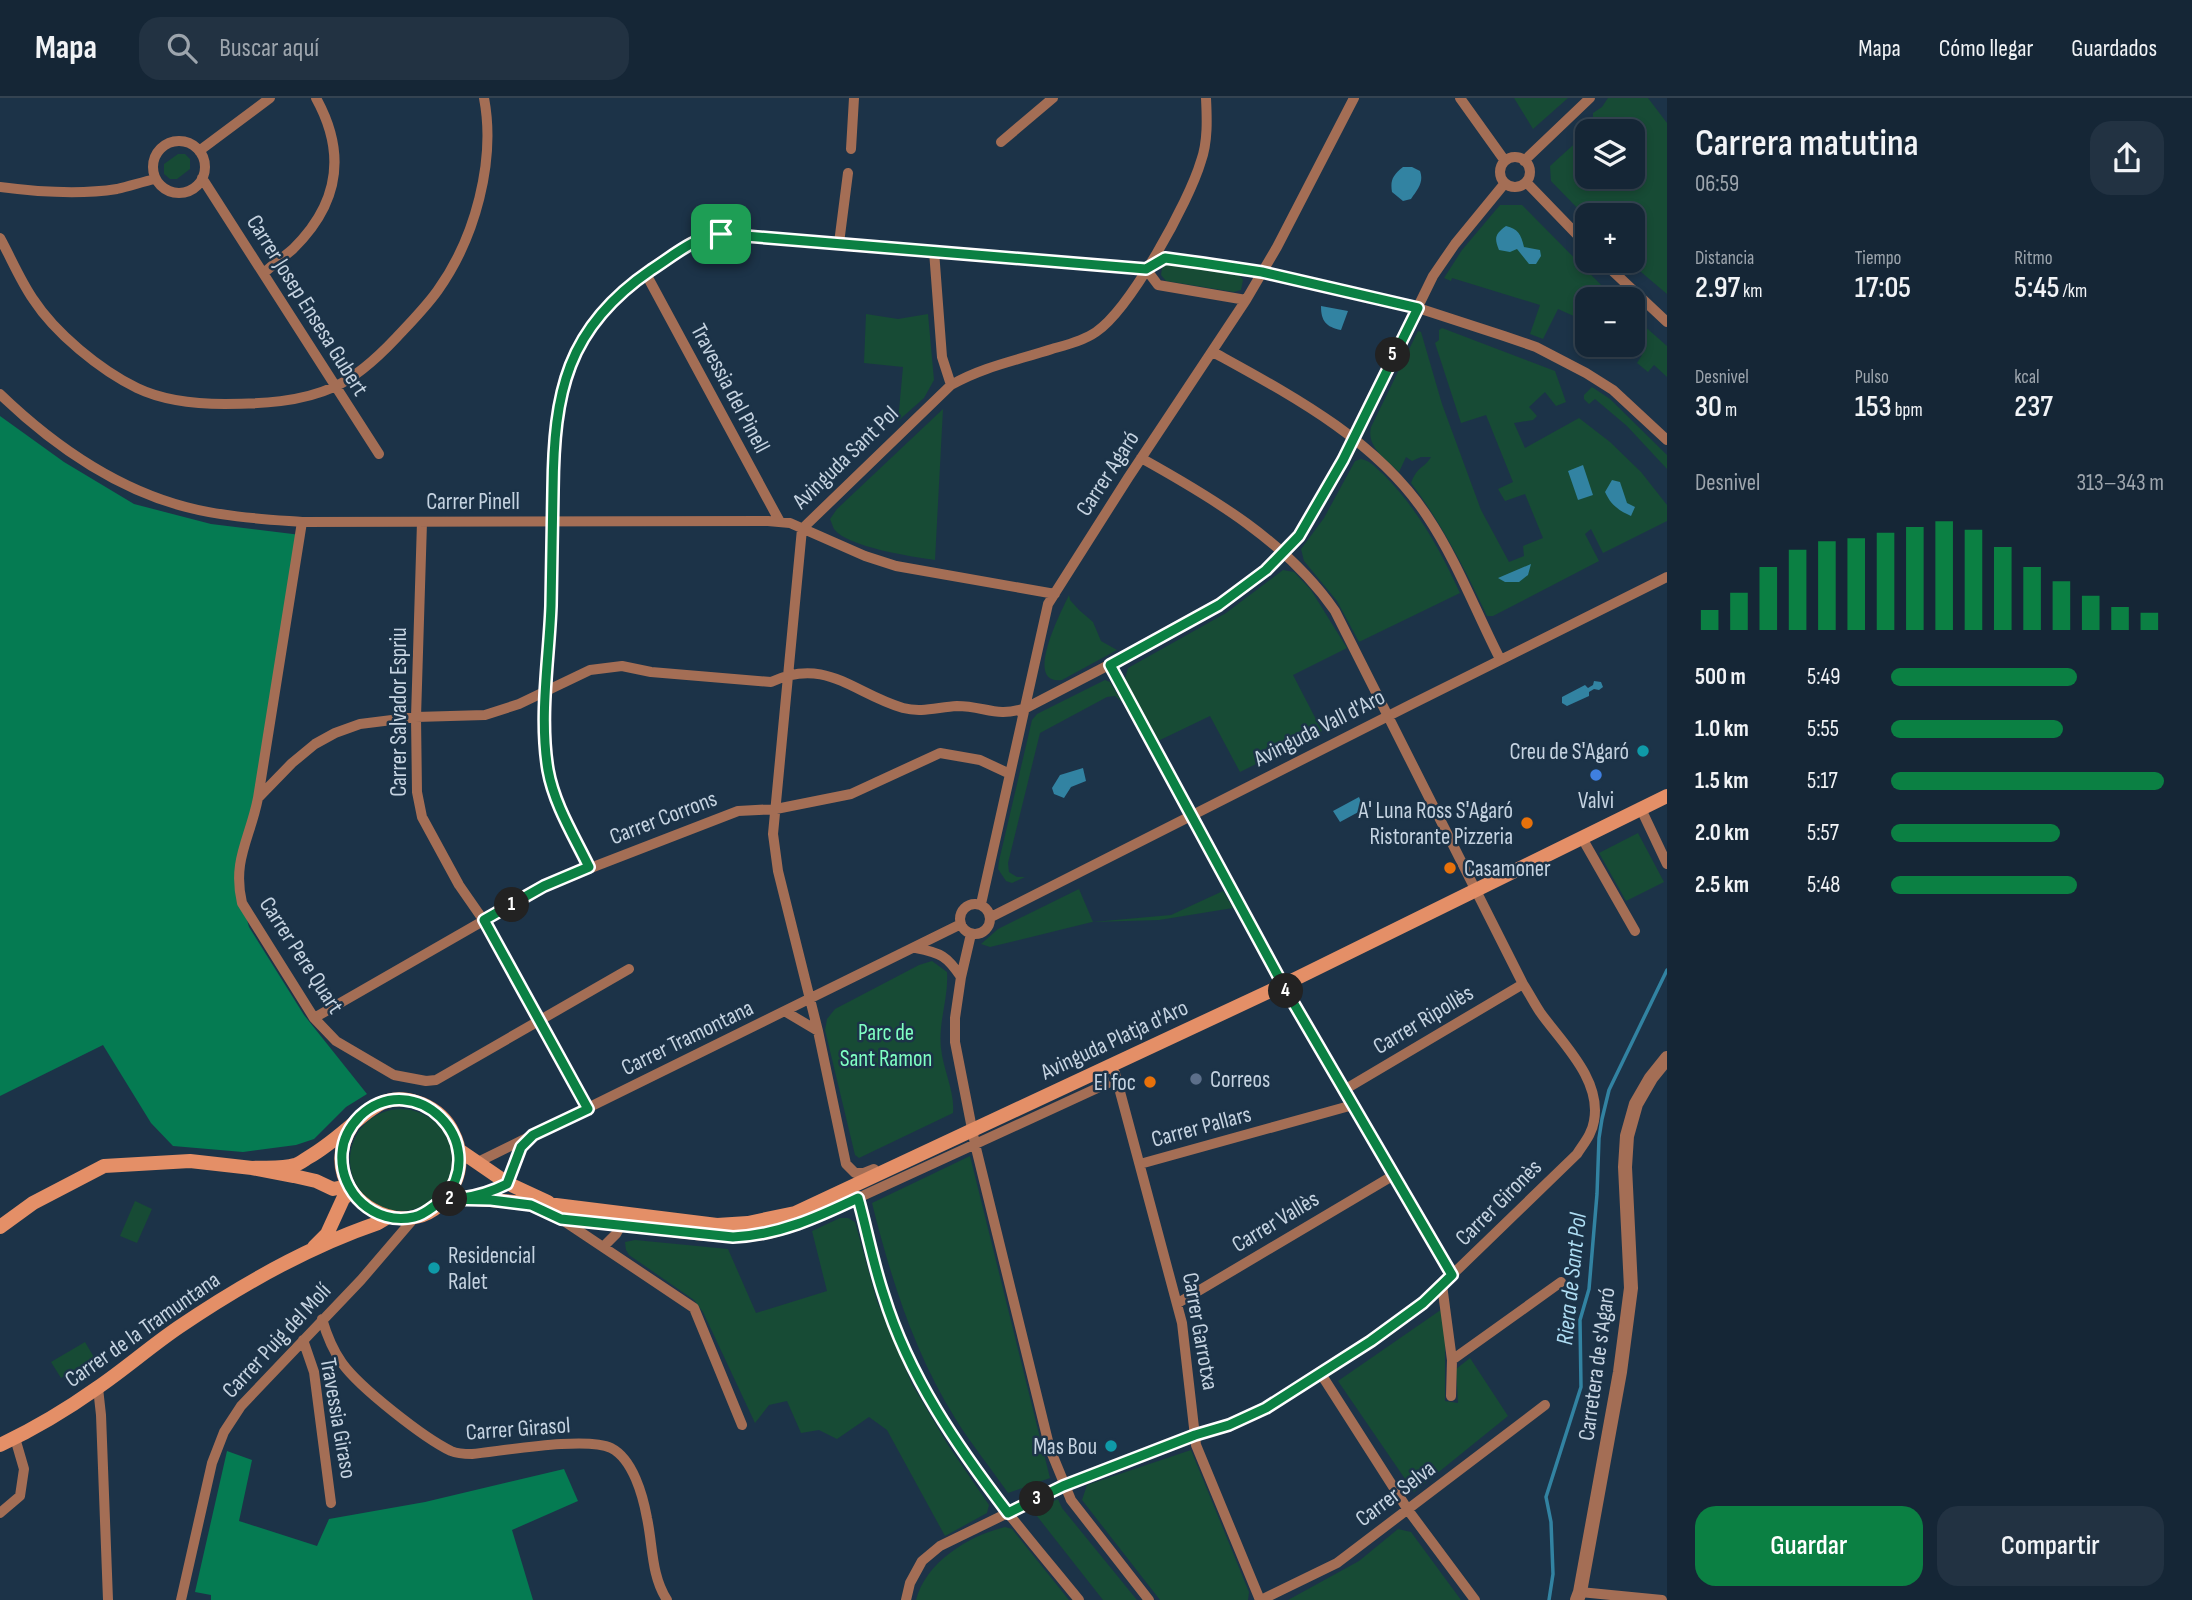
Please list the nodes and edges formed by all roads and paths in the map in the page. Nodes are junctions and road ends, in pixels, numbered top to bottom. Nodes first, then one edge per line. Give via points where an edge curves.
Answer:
1 (270, 98) edge
2 (316, 98) edge
3 (484, 98) edge
4 (854, 98) edge
5 (1053, 98) edge
6 (1206, 98) edge
7 (1354, 98) edge
8 (1460, 98) edge
9 (1590, 98) edge
10 (1001, 142) dead end
11 (850, 149) dead end
12 (199, 151) junction
13 (1505, 161) junction
14 (1524, 161) junction
15 (848, 173) dead end
16 (155, 178) junction
17 (202, 178) junction
18 (1526, 182) junction
19 (1505, 183) junction
20 (0, 187) edge
21 (1575, 233) edge
22 (0, 238) edge
23 (839, 243) junction
24 (934, 251) junction
25 (1146, 269) junction
26 (1262, 272) junction
27 (264, 273) junction
28 (1615, 273) edge
29 (646, 274) junction
30 (1246, 300) junction
31 (1418, 308) junction
32 (1667, 322) edge
33 (1213, 352) junction
34 (951, 384) junction
35 (335, 387) junction
36 (0, 394) edge
37 (1354, 439) junction
38 (1667, 440) edge
39 (379, 454) dead end
40 (1141, 458) junction
41 (302, 522) junction
42 (422, 522) junction
43 (780, 522) junction
44 (552, 523) junction
45 (802, 529) junction
46 (1284, 552) junction
47 (1667, 577) edge
48 (1055, 593) junction
49 (1500, 659) junction
50 (1110, 665) junction
51 (788, 674) junction
52 (546, 692) junction
53 (1026, 708) junction
54 (1389, 715) junction
55 (416, 717) junction
56 (1010, 774) junction
57 (1667, 796) edge
58 (258, 798) junction
59 (776, 809) junction
60 (1641, 809) junction
61 (1191, 815) junction
62 (1582, 838) junction
63 (1667, 864) edge
64 (589, 867) junction
65 (1477, 891) junction
66 (981, 904) junction
67 (991, 917) junction
68 (484, 920) junction
69 (961, 924) junction
70 (1634, 931) dead end
71 (971, 934) junction
72 (916, 948) junction
73 (629, 970) dead end
74 (961, 977) junction
75 (1523, 984) junction
76 (1283, 985) junction
77 (809, 1000) junction
78 (786, 1012) junction
79 (314, 1018) junction
80 (539, 1019) junction
81 (818, 1031) junction
82 (1667, 1058) edge
83 (1115, 1071) junction
84 (1344, 1090) junction
85 (1353, 1105) junction
86 (588, 1109) junction
87 (353, 1124) junction
88 (533, 1135) junction
89 (974, 1137) junction
90 (459, 1150) junction
91 (926, 1153) junction
92 (476, 1163) junction
93 (1140, 1164) junction
94 (513, 1166) junction
95 (252, 1168) junction
96 (1394, 1175) junction
97 (316, 1181) junction
98 (507, 1184) junction
99 (350, 1189) junction
100 (462, 1198) junction
101 (858, 1198) junction
102 (444, 1199) junction
103 (532, 1200) junction
104 (559, 1212) junction
105 (335, 1213) junction
106 (390, 1217) junction
107 (415, 1217) junction
108 (621, 1225) junction
109 (0, 1227) edge
110 (393, 1244) junction
111 (603, 1247) junction
112 (311, 1251) junction
113 (1452, 1275) junction
114 (1561, 1282) dead end
115 (1442, 1285) junction
116 (1178, 1303) junction
117 (322, 1320) junction
118 (303, 1340) junction
119 (1452, 1360) junction
120 (1321, 1374) junction
121 (98, 1388) junction
122 (1451, 1396) dead end
123 (1545, 1405) dead end
124 (742, 1426) dead end
125 (1195, 1435) junction
126 (15, 1438) junction
127 (0, 1446) edge
128 (1063, 1486) junction
129 (331, 1503) dead end
130 (1408, 1510) junction
131 (0, 1513) edge
132 (1008, 1513) junction
133 (1578, 1596) edge
134 (108, 1600) edge
135 (181, 1600) edge
136 (667, 1600) edge
137 (905, 1600) edge
138 (1079, 1600) edge
139 (1149, 1600) edge
140 (1260, 1600) edge
141 (1475, 1600) edge
142 (1662, 1600) edge

1 - 12 street
2 - 27 street via 333,139 336,166 331,189 311,229
3 - 35 street via 487,140 483,177 463,246 439,289 416,317 379,356
4 - 11 street
5 - 10 street
6 - 25 street, Avinguda Sant Pol via 1202,159 1184,206
7 - 26 street, Carrer Agaró
8 - 13 street
9 - 14 street
12 - 16 street via 184,142 167,144 155,155
12 - 17 street via 205,164
13 - 14 street
13 - 19 street via 1500,172
14 - 18 street via 1529,172
15 - 23 street
16 - 17 street via 174,193 191,190
16 - 20 street via 117,189 77,192
17 - 27 street, Carrer Josep Ensesa Gubert
18 - 19 street via 1516,187
18 - 21 street
19 - 31 street via 1455,244
22 - 35 street via 33,300 67,339 137,388 202,404 242,404 292,399
23 - 24 street
23 - 29 street via 709,235
24 - 25 street
24 - 34 street via 942,357
25 - 26 street via 1165,258
25 - 30 street via 1158,285
25 - 34 street, Avinguda Sant Pol via 1114,317 1096,333
26 - 30 street, Carrer Agaró
26 - 31 street
27 - 35 street, Carrer Josep Ensesa Gubert
28 - 32 street
29 - 43 street, Travessia del Pinell
29 - 44 street via 594,322 566,375 554,441
30 - 33 street, Carrer Agaró
31 - 37 street
31 - 38 street via 1536,348 1586,373 1623,398
33 - 37 street
33 - 40 street, Carrer Agaró
34 - 45 street, Avinguda Sant Pol
35 - 39 street, Carrer Josep Ensesa Gubert
36 - 41 street, Carrer Pinell via 68,452 148,495 234,516
37 - 46 street via 1299,536
37 - 49 street via 1403,484 1427,516
40 - 46 street, Carrer Gironès
40 - 48 street, Carrer Agaró
41 - 42 street, Carrer Pinell
41 - 58 street, Carrer Pere Quart
42 - 44 street, Carrer Pinell
42 - 55 street, Carrer Salvador Espriu
43 - 44 street, Carrer Pinell
43 - 45 street, Carrer Pinell
44 - 52 street
45 - 48 street, Carrer Pinell via 896,566
45 - 51 street, Avinguda Sant Pol
46 - 50 street via 1219,605
46 - 54 street, Carrer Gironès via 1335,611
47 - 49 street, Avinguda Vall d'Aro
48 - 53 street, Carrer Agaró via 1048,604
49 - 54 street, Avinguda Vall d'Aro
50 - 53 street
50 - 61 street
51 - 52 street via 771,682 622,666 590,670
51 - 53 street via 831,676 883,701 917,710 955,706 997,714
51 - 59 street, Avinguda Sant Pol
52 - 55 street via 485,715
52 - 64 street via 544,738 549,772 558,804
53 - 56 street, Carrer Agaró
54 - 61 street, Avinguda Vall d'Aro
54 - 65 street, Carrer Gironès
55 - 58 street via 360,724 335,733 292,763
55 - 68 street, Carrer Salvador Espriu via 422,817 459,886
56 - 59 street, Carrer Corrons via 980,760 940,754 851,794
56 - 66 street, Carrer Agaró
57 - 60 main road, Avinguda Platja d'Aro
58 - 79 street, Carrer Pere Quart via 238,867 242,903
59 - 64 street, Carrer Corrons via 738,811
59 - 77 street, Avinguda Sant Pol via 773,834 778,871
60 - 62 main road, Avinguda Platja d'Aro
60 - 63 street
61 - 67 street, Avinguda Vall d'Aro
61 - 76 street
62 - 65 main road, Avinguda Platja d'Aro
62 - 70 street
64 - 68 street, Carrer Corrons
65 - 75 street, Carrer Gironès
65 - 76 main road, Avinguda Platja d'Aro
66 - 67 street
66 - 69 street via 965,907
67 - 71 street via 984,932
68 - 79 street, Carrer Corrons
68 - 80 street, Carrer Salvador Espriu
69 - 71 street
69 - 72 street, Carrer Tramontana
71 - 74 street
72 - 74 street via 949,959
72 - 77 street, Carrer Tramontana
73 - 80 street, Carrer Pere Quart
74 - 89 street via 955,1042
75 - 84 street, Carrer Ripollès
75 - 113 street, Carrer Gironès via 1579,1063 1594,1100 1595,1119 1577,1154
76 - 83 main road, Avinguda Platja d'Aro
76 - 84 street
77 - 78 street, Carrer Tramontana
77 - 81 street, Avinguda Sant Pol
78 - 81 street
78 - 86 street, Carrer Tramontana
79 - 80 street, Carrer Pere Quart via 336,1041 394,1075 426,1081 436,1080
80 - 86 street, Carrer Salvador Espriu
81 - 91 street, Avinguda Sant Pol via 850,1170 863,1173 910,1153
82 - 133 street, Carretera de s'Agaró via 1636,1104 1627,1136 1631,1288
83 - 89 main road, Avinguda Platja d'Aro
83 - 93 street, Carrer Garrotxa
84 - 85 street
85 - 93 street, Carrer Pallars
85 - 96 street
86 - 88 street, Carrer Tramontana
87 - 90 main road via 384,1102 415,1102 446,1122
87 - 95 main road via 295,1165
87 - 99 main road via 342,1154
88 - 92 street, Carrer Tramontana
88 - 94 street via 521,1147
89 - 91 main road, Avinguda Platja d'Aro
89 - 101 street
89 - 128 street via 1049,1449
90 - 92 main road
90 - 102 main road via 457,1178
91 - 104 main road, Avinguda Platja d'Aro via 795,1213 748,1223
92 - 98 main road
93 - 116 street, Carrer Garrotxa
94 - 98 street
94 - 103 street
95 - 97 main road
95 - 109 main road via 190,1161 104,1166 33,1203
96 - 113 street
96 - 116 street, Carrer Vallès
97 - 99 main road via 332,1189
97 - 105 main road
98 - 100 street
98 - 103 main road
99 - 105 main road, Carrer de la Tramuntana
99 - 106 main road via 366,1206
100 - 102 main road, Avinguda Platja d'Aro
100 - 103 main road, Avinguda Platja d'Aro
101 - 108 street via 758,1236 700,1235
101 - 132 street via 903,1348 940,1417
102 - 107 main road
103 - 104 main road, Avinguda Platja d'Aro
104 - 108 street
104 - 111 street
105 - 112 main road, Carrer de la Tramuntana via 327,1234
106 - 107 main road
106 - 110 street via 396,1232
106 - 112 main road, Carrer de la Tramuntana
107 - 110 street
108 - 111 street
110 - 117 street, Carrer Puig del Molí
111 - 124 street via 694,1308
112 - 121 main road, Carrer de la Tramuntana via 177,1328
113 - 115 street, Carrer Gironès
114 - 119 street
115 - 119 street
115 - 120 street, Carrer Gironès
116 - 125 street, Carrer Garrotxa
117 - 118 street, Carrer Puig del Molí
117 - 136 street, Carrer Girasol via 343,1365 360,1383 454,1453 590,1444 611,1448 626,1462 636,1483 647,1517 654,1572
118 - 129 street, Travessia Giraso via 314,1372
118 - 135 street, Carrer Puig del Molí via 241,1406 224,1432 212,1463
119 - 122 street
120 - 125 street, Carrer Gironès via 1266,1408
120 - 130 street
121 - 126 main road, Carrer de la Tramuntana
121 - 134 street
123 - 130 street, Carrer Selva
125 - 128 street, Carrer Gironès
125 - 140 street, Carrer Garrotxa
126 - 127 main road, Carrer de la Tramuntana
126 - 131 street via 24,1469 20,1496
128 - 132 street, Carrer Gironès
128 - 139 street
130 - 140 street, Carrer Selva via 1337,1563
130 - 141 street
132 - 137 street via 940,1546 922,1561
132 - 138 street
133 - 142 street

